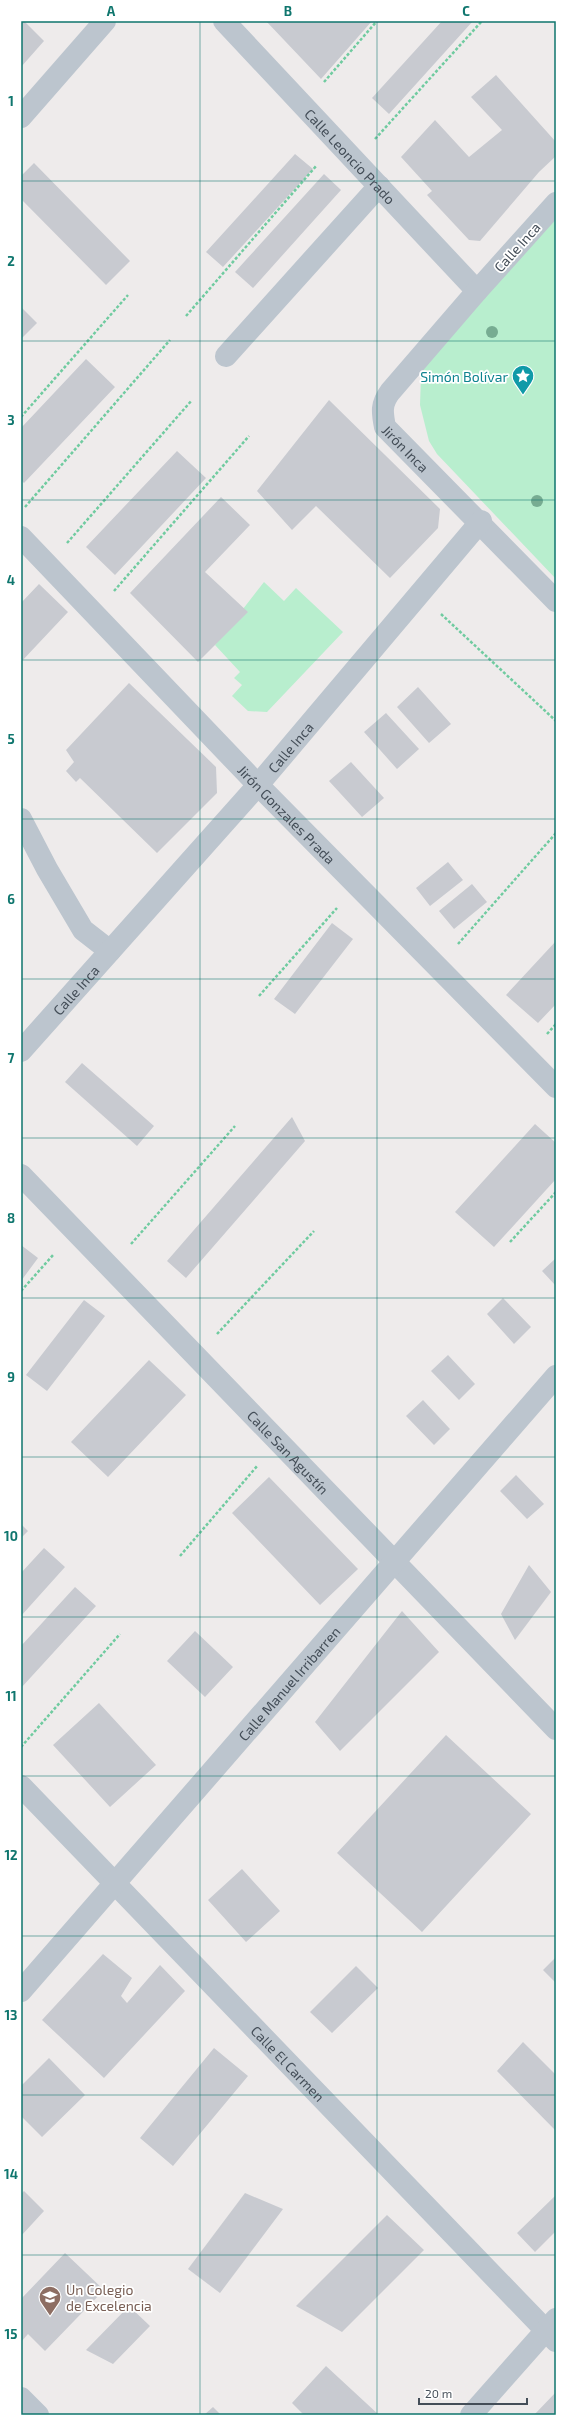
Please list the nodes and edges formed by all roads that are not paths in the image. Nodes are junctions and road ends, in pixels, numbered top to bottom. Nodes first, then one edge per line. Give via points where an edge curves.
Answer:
1 (105, 21) edge
2 (224, 21) edge
3 (21, 117) edge
4 (379, 186) junction
5 (556, 203) edge
6 (477, 291) junction
7 (226, 356) dead end
8 (481, 521) junction
9 (21, 537) edge
10 (556, 601) edge
11 (258, 785) junction
12 (21, 819) edge
13 (110, 951) junction
14 (21, 1051) edge
15 (556, 1087) edge
16 (21, 1175) edge
17 (556, 1376) edge
18 (395, 1560) junction
19 (556, 1729) edge
20 (21, 1786) edge
21 (115, 1883) junction
22 (21, 1991) edge
23 (553, 2330) edge
24 (21, 2398) edge
25 (38, 2415) edge
26 (471, 2415) edge

1 - 3 street
2 - 4 street, Calle Leoncio Prado
4 - 6 street, Calle Leoncio Prado
4 - 7 street
5 - 6 street, Calle Inca
6 - 8 street, Jirón Inca via 383,402 382,412 386,427
8 - 10 street
8 - 11 street, Calle Inca
9 - 11 street, Jirón Gonzales Prada
11 - 13 street, Calle Inca
11 - 15 street, Jirón Gonzales Prada
12 - 13 street via 46,869 83,930
13 - 14 street, Calle Inca
16 - 18 street, Calle San Agustín
17 - 18 street, Calle Manuel Irribarren
18 - 19 street, Calle San Agustín
18 - 21 street, Calle Manuel Irribarren
20 - 21 street, Calle El Carmen
21 - 22 street, Calle Manuel Irribarren
21 - 23 street, Calle El Carmen
23 - 26 street
24 - 25 street

